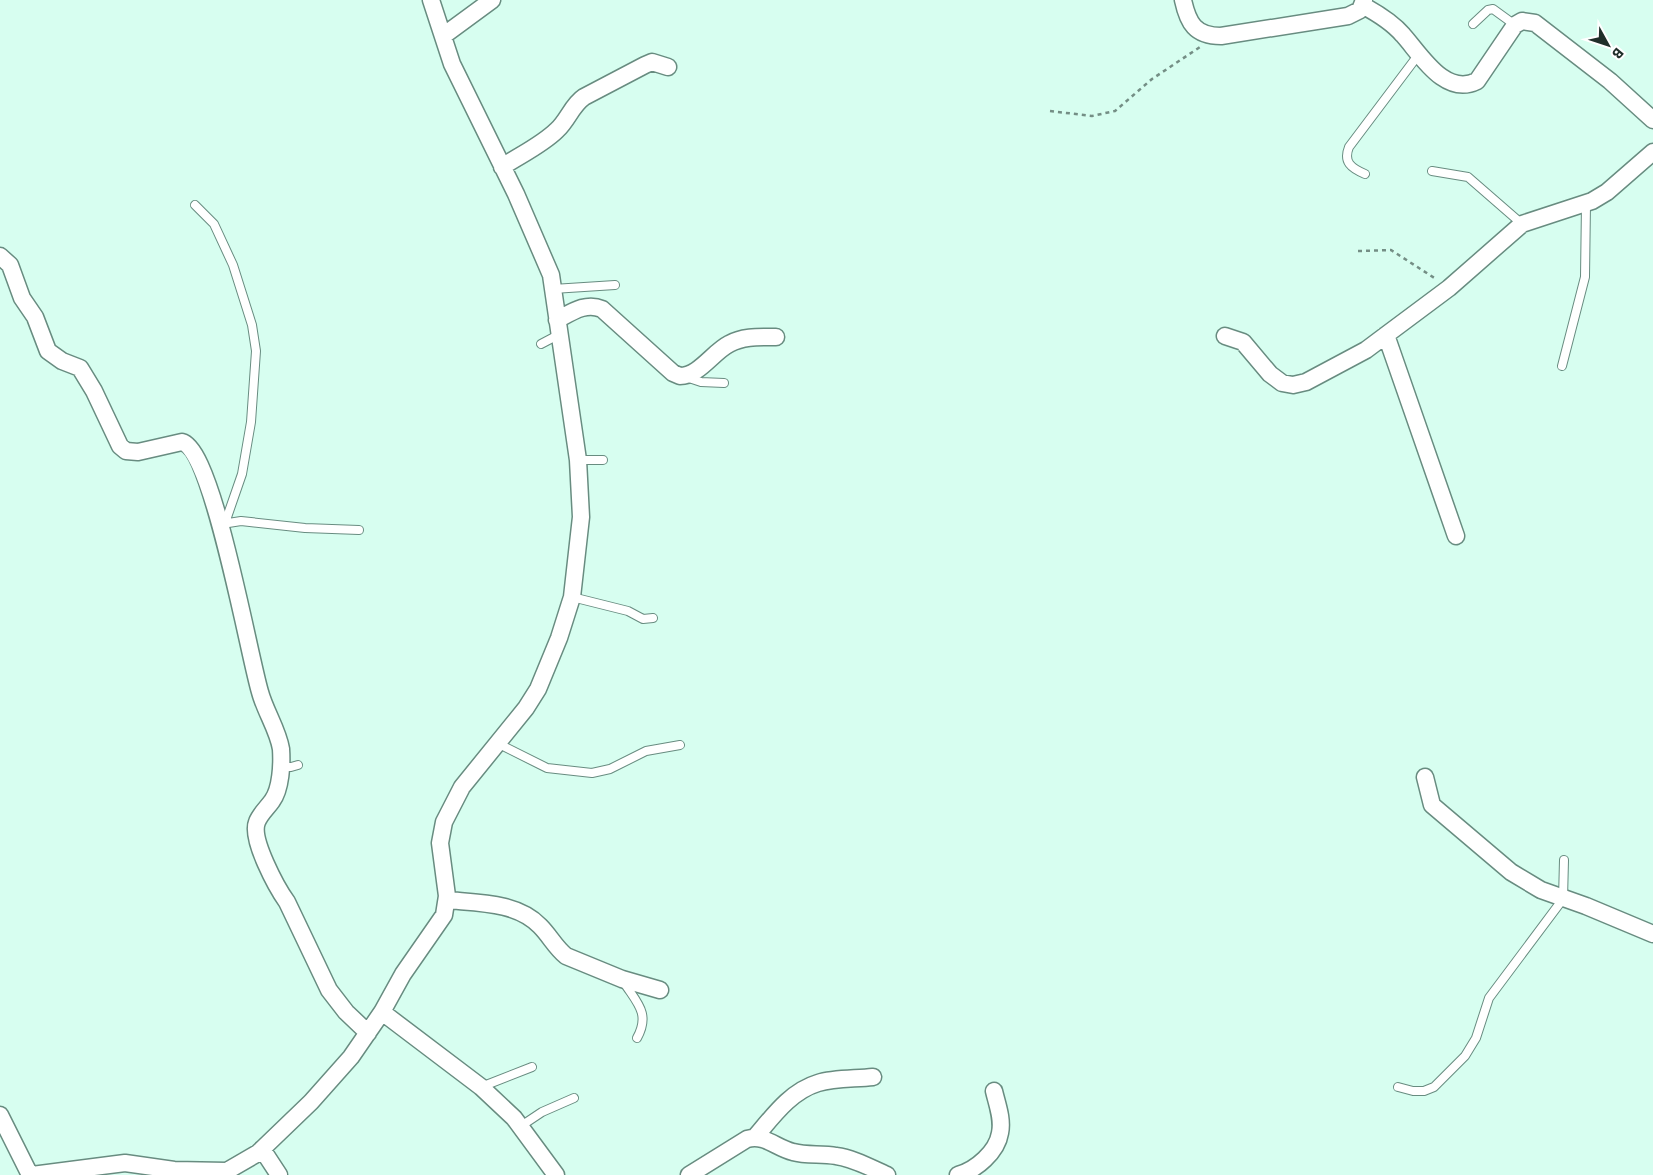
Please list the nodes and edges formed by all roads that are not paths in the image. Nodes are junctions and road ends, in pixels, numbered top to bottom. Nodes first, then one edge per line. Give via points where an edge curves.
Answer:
1 (431, 0) edge
2 (492, 0) edge
3 (1183, 0) edge
4 (1363, 2) edge
5 (1473, 24) dead end
6 (1515, 25) junction
7 (443, 36) junction
8 (1419, 54) junction
9 (668, 67) dead end
10 (1653, 120) edge
11 (1653, 152) edge
12 (502, 167) junction
13 (1432, 171) dead end
14 (1365, 174) dead end
15 (1586, 204) junction
16 (195, 206) dead end
17 (1522, 224) junction
18 (0, 256) edge
19 (615, 285) dead end
20 (553, 289) junction
21 (559, 327) junction
22 (1386, 335) junction
23 (776, 336) dead end
24 (1225, 336) dead end
25 (541, 344) dead end
26 (1562, 366) dead end
27 (684, 376) junction
28 (724, 383) dead end
29 (578, 460) junction
30 (603, 460) dead end
31 (222, 524) junction
32 (359, 530) dead end
33 (1456, 536) dead end
34 (572, 597) junction
35 (653, 618) dead end
36 (497, 743) junction
37 (680, 745) dead end
38 (298, 765) dead end
39 (280, 767) junction
40 (1425, 778) dead end
41 (1564, 860) dead end
42 (1563, 899) junction
43 (447, 900) junction
44 (1653, 934) edge
45 (622, 979) junction
46 (660, 990) dead end
47 (382, 1012) junction
48 (368, 1033) junction
49 (637, 1038) dead end
50 (532, 1067) dead end
51 (873, 1077) dead end
52 (1398, 1087) dead end
53 (481, 1088) junction
54 (994, 1091) dead end
55 (574, 1098) dead end
56 (0, 1115) edge
57 (521, 1126) junction
58 (756, 1136) junction
59 (262, 1149) junction
60 (31, 1175) edge
61 (279, 1175) edge
62 (556, 1175) edge
63 (689, 1175) edge
64 (887, 1175) edge
65 (958, 1175) edge

1 - 7 street
2 - 7 street
3 - 4 street via 1189,22 1212,36 1348,16 1356,14
4 - 8 street via 1402,34
5 - 6 lane via 1493,9
6 - 8 street via 1482,76 1470,85 1440,76
6 - 10 street via 1529,21 1544,28
7 - 12 street via 452,64
8 - 14 lane via 1349,147 1348,164
9 - 12 street via 652,62 584,97 560,128
11 - 15 street via 1607,192
12 - 20 street via 548,265
13 - 17 lane via 1468,177
15 - 17 street
15 - 26 lane via 1585,277
16 - 31 lane via 214,224 233,265 252,325 256,351 251,422 242,474
17 - 22 street via 1449,288
18 - 31 street via 10,265 48,352 80,368 120,446 126,451 138,452 186,443 193,450
19 - 20 lane
20 - 21 street
21 - 25 lane
21 - 27 street via 582,307 595,306 673,373
21 - 29 street
22 - 24 street via 1366,350 1316,377 1293,385 1282,383 1270,374 1243,342
22 - 33 street
23 - 27 street via 743,338 733,342
27 - 28 lane via 701,382
29 - 30 lane
29 - 34 street via 581,517
31 - 32 lane via 241,521
31 - 39 street via 245,637 260,694 280,745
34 - 35 lane via 628,611 643,619
34 - 36 street via 550,666 538,689
36 - 37 lane via 547,768 592,773 610,769 646,751
36 - 43 street via 462,787 444,822 440,843
38 - 39 lane
39 - 48 street via 277,792 256,824 256,839 329,990
40 - 42 street via 1430,802 1436,808 1511,872
41 - 42 lane
42 - 44 street
42 - 52 lane via 1489,998 1476,1038 1452,1071 1424,1091
43 - 45 street via 490,904 522,914 541,926 566,956
43 - 47 street via 440,922 403,974
45 - 46 street
45 - 49 lane via 644,1018
47 - 48 street
47 - 53 street
48 - 59 street via 332,1081
50 - 53 lane
51 - 58 street via 819,1083 802,1090
53 - 57 street
54 - 65 street via 1000,1118 998,1142 978,1166
55 - 57 lane via 542,1112
56 - 60 street
57 - 62 street
58 - 63 street
58 - 64 street via 796,1153 845,1158
59 - 60 street via 235,1168 222,1172 125,1163
59 - 61 street

